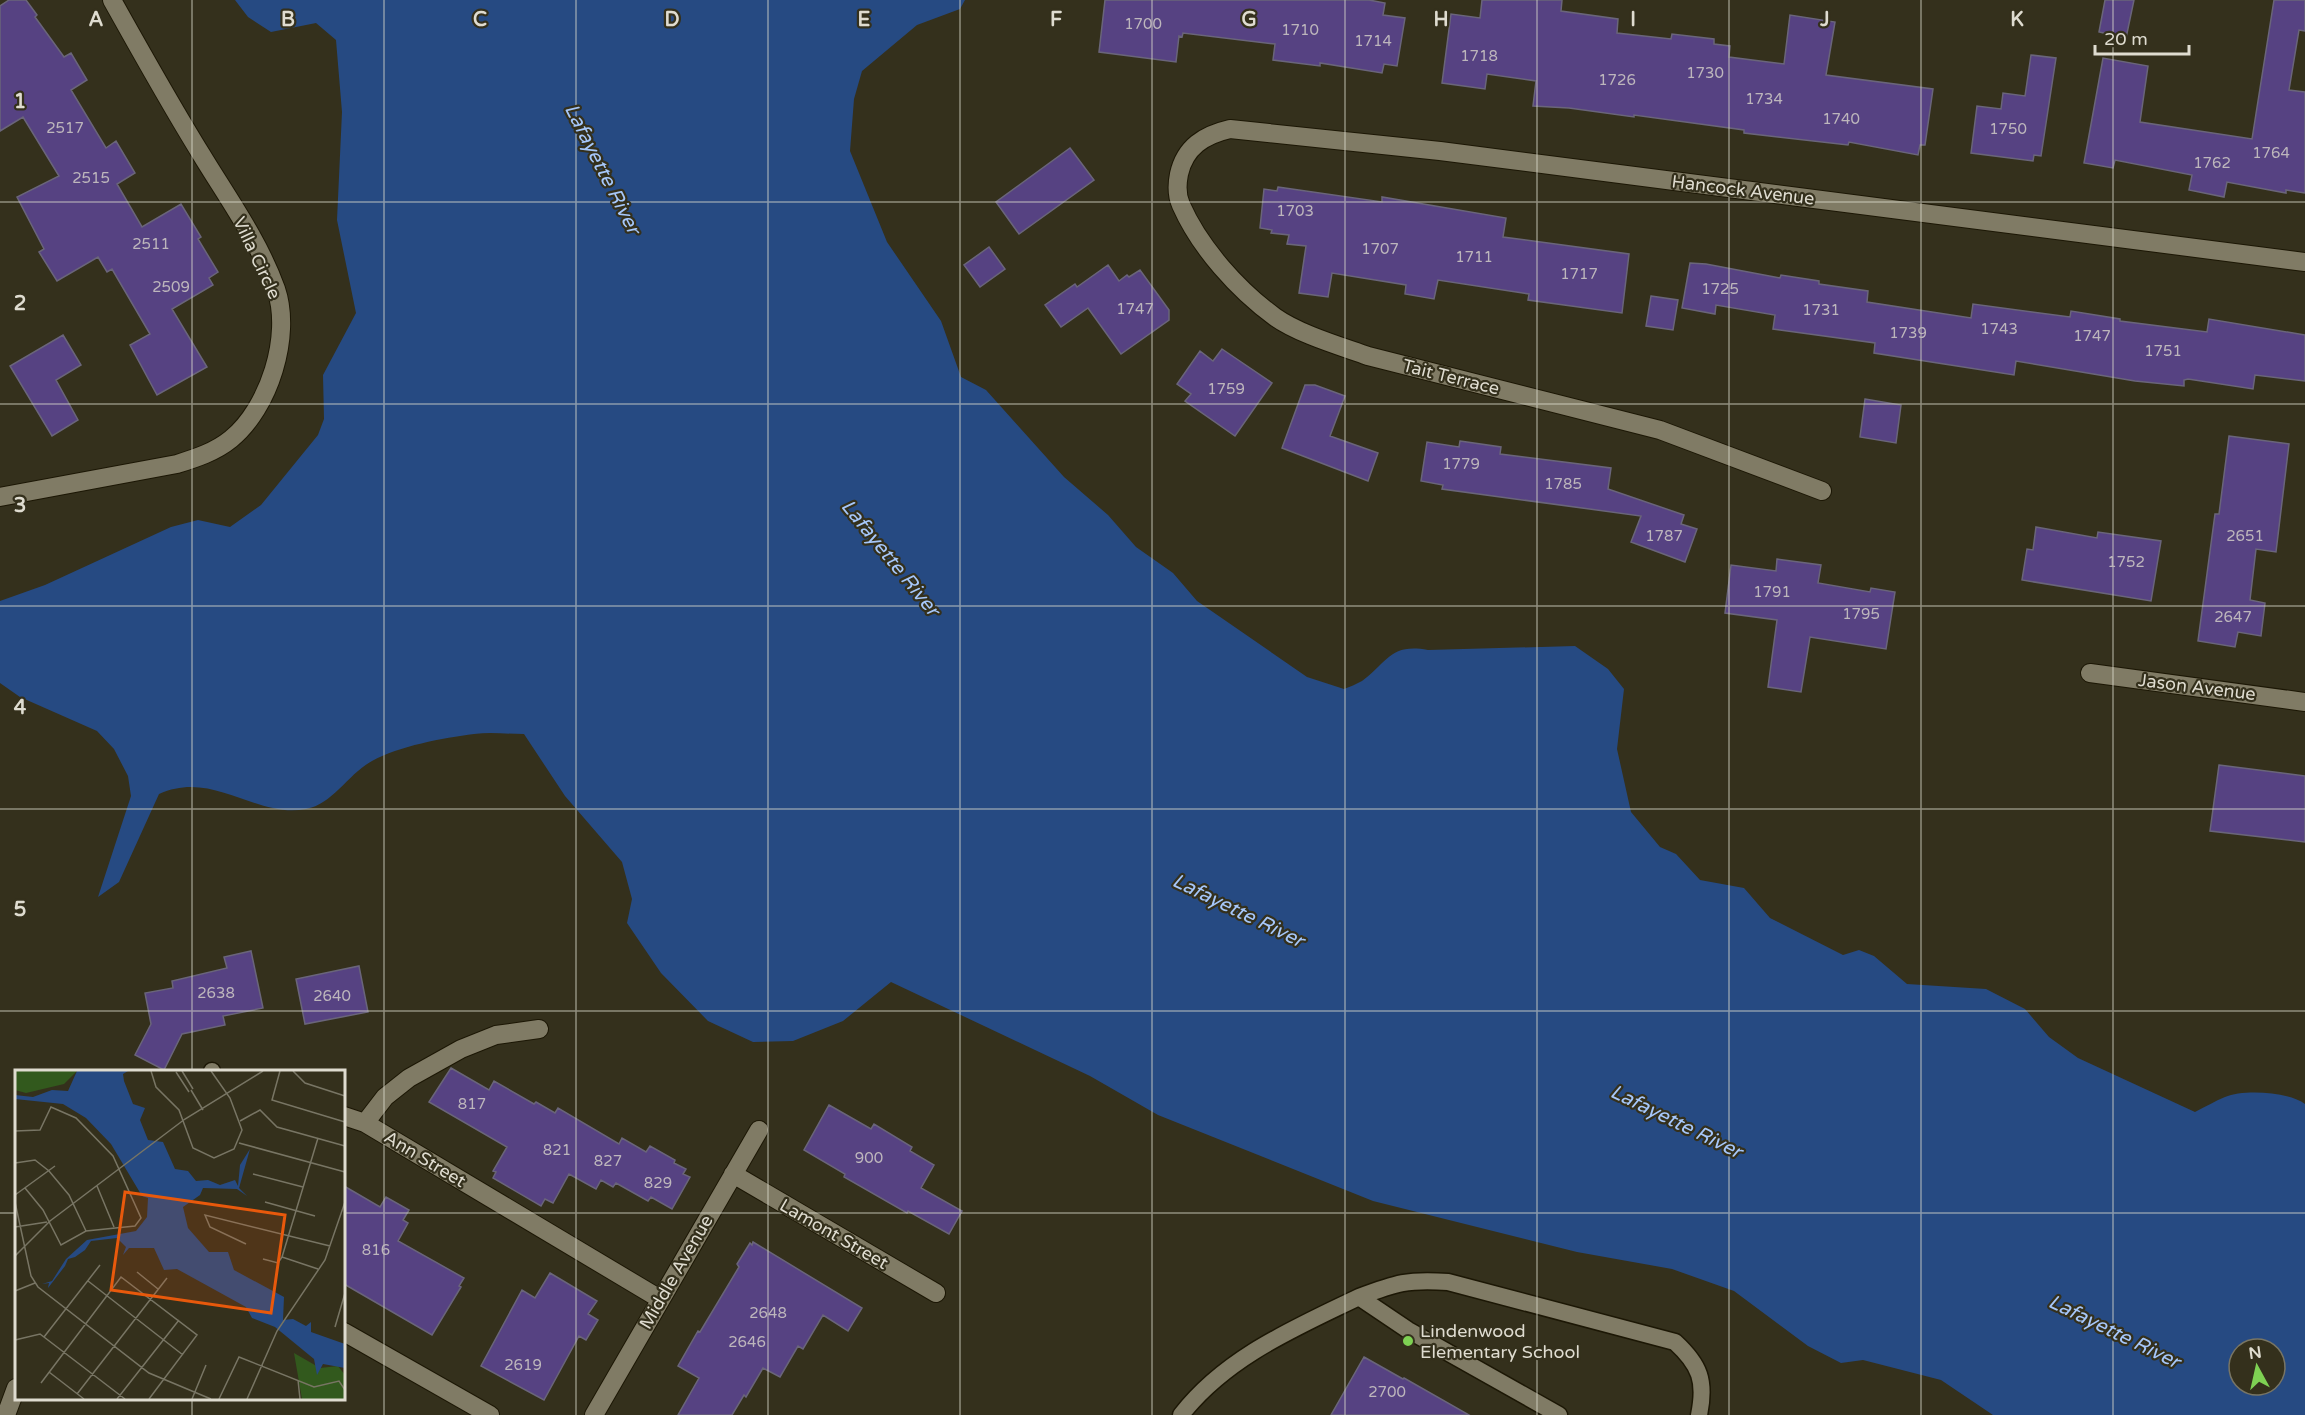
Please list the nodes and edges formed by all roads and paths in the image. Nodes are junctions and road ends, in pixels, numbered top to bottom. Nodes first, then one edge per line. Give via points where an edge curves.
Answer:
1 (112, 0) edge
2 (1187, 152) joint
3 (2305, 262) edge
4 (1822, 491) dead end
5 (0, 497) edge
6 (2090, 673) dead end
7 (2305, 702) edge
8 (539, 1029) dead end
9 (345, 1116) edge
10 (365, 1123) junction
11 (759, 1130) dead end
12 (733, 1174) junction
13 (936, 1293) dead end
14 (1359, 1297) junction
15 (660, 1299) junction
16 (345, 1333) edge
17 (15, 1391) edge
18 (1183, 1414) edge
19 (6, 1415) edge
20 (490, 1415) edge
21 (594, 1415) edge
22 (1559, 1415) edge
23 (1699, 1415) edge

1 - 5 street, Villa Circle via 252,238 276,290 281,340 271,380 251,417 231,439 206,454 177,464
2 - 3 street, Hancock Avenue via 1214,132 1230,129
2 - 4 street, Tait Terrace via 1177,183 1180,204 1209,252 1240,288 1277,318 1368,356 1660,430
6 - 7 street, Jason Avenue
8 - 10 street, Ann Street via 496,1035 461,1049 409,1078 385,1097
9 - 10 street
10 - 15 street, Ann Street
11 - 12 street, Middle Avenue
12 - 13 street, Lamont Street
12 - 15 street, Middle Avenue
14 - 18 lane via 1253,1351 1222,1374
14 - 22 lane via 1408,1330
14 - 23 lane via 1394,1283 1448,1282 1675,1342 1699,1371 1704,1395
15 - 21 street, Middle Avenue
16 - 20 street
17 - 19 street

